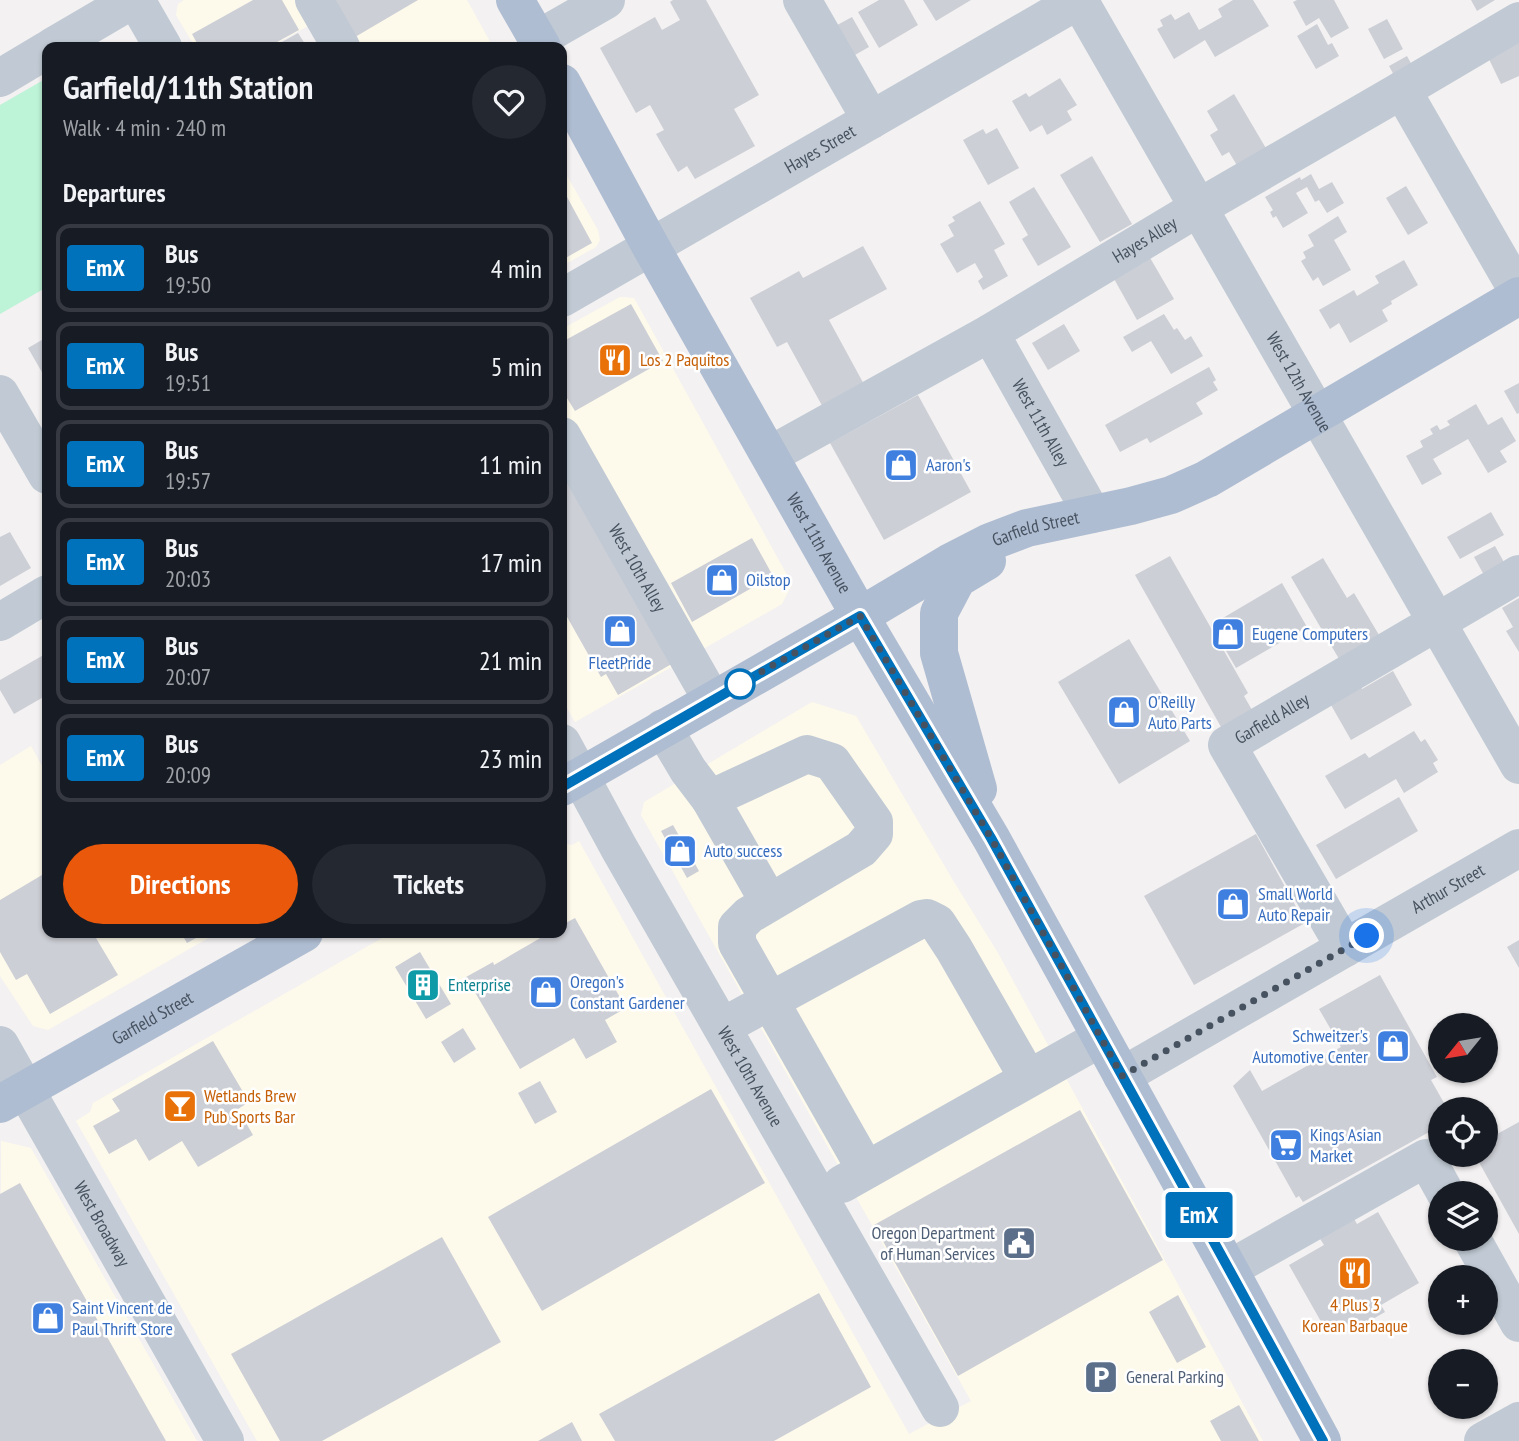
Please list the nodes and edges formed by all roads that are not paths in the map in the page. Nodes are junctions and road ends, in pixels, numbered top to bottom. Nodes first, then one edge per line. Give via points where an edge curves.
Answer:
1 (134, 0) edge
2 (314, 0) edge
3 (515, 0) edge
4 (606, 0) edge
5 (802, 0) edge
6 (1079, 0) edge
7 (1519, 21) edge
8 (61, 42) edge
9 (160, 42) edge
10 (338, 42) edge
11 (539, 42) edge
12 (542, 42) edge
13 (42, 53) edge
14 (0, 78) edge
15 (1402, 90) junction
16 (567, 92) edge
17 (871, 120) junction
18 (1198, 208) junction
19 (651, 247) junction
20 (1519, 294) edge
21 (567, 295) edge
22 (990, 332) junction
23 (0, 394) edge
24 (1317, 414) junction
25 (567, 445) edge
26 (771, 455) junction
27 (42, 466) edge
28 (1092, 514) junction
29 (1046, 524) junction
30 (1519, 574) edge
31 (42, 597) edge
32 (860, 616) junction
33 (0, 622) edge
34 (1437, 622) junction
35 (712, 700) junction
36 (663, 728) junction
37 (567, 765) edge
38 (1519, 765) edge
39 (571, 782) edge
40 (710, 799) junction
41 (991, 838) junction
42 (1519, 848) edge
43 (769, 902) junction
44 (295, 938) edge
45 (1345, 948) junction
46 (771, 1000) junction
47 (722, 1027) junction
48 (1101, 1038) junction
49 (0, 1045) edge
50 (1122, 1076) junction
51 (1028, 1078) junction
52 (13, 1097) edge
53 (866, 1170) junction
54 (1439, 1181) edge
55 (820, 1197) junction
56 (1479, 1251) edge
57 (1229, 1269) junction
58 (1519, 1323) edge
59 (940, 1408) dead end
60 (1519, 1420) edge
61 (225, 1441) edge
62 (1322, 1441) edge
63 (1483, 1441) edge

1 - 8 street
1 - 9 street
2 - 10 street
3 - 11 main road
4 - 12 street
5 - 17 street
6 - 17 street, Hayes Street
6 - 18 street, West 12th Avenue
7 - 15 street, Hayes Alley
13 - 14 street
15 - 18 street, Hayes Alley
15 - 20 street
16 - 19 main road, West 11th Avenue
17 - 19 street, Hayes Street
18 - 22 street, Hayes Alley
18 - 24 street, West 12th Avenue
19 - 21 street, Hayes Street
19 - 26 main road, West 11th Avenue
20 - 24 main road, Garfield Street
22 - 26 street, Hayes Alley
22 - 28 street, West 11th Alley
23 - 27 street
24 - 28 main road, Garfield Street via 1171,495
24 - 34 street, West 12th Avenue
25 - 35 street, West 10th Alley
26 - 32 main road, West 11th Avenue
28 - 29 main road, Garfield Street
29 - 32 main road, Garfield Street via 990,542
29 - 41 main road via 957,579 939,613 939,653
30 - 34 street, Garfield Alley
31 - 33 street
32 - 35 main road, Garfield Street
32 - 41 main road, West 11th Avenue
34 - 38 street, West 12th Avenue
34 - 45 street, Garfield Alley via 1227,745
35 - 36 main road, Garfield Street
36 - 39 main road, Garfield Street
36 - 40 street
37 - 39 street, West 10th Avenue
39 - 47 street, West 10th Avenue
40 - 43 street
40 - 43 street via 807,754 832,762 874,822 874,834 861,849
41 - 48 main road, West 11th Avenue
42 - 45 street, Arthur Street
43 - 46 street via 737,927 737,943
44 - 52 main road, Garfield Street
45 - 50 street, Arthur Street
46 - 47 street
46 - 51 street via 927,918 937,923 954,949
46 - 53 street
47 - 55 street, West 10th Avenue
48 - 50 main road, West 11th Avenue
48 - 51 street
49 - 52 street, West Broadway
50 - 57 main road, West 11th Avenue
51 - 53 street
52 - 61 street, West Broadway
53 - 55 street
54 - 57 street via 1426,1158
55 - 59 street, West 10th Avenue
56 - 58 street
57 - 62 main road, West 11th Avenue
60 - 63 street

